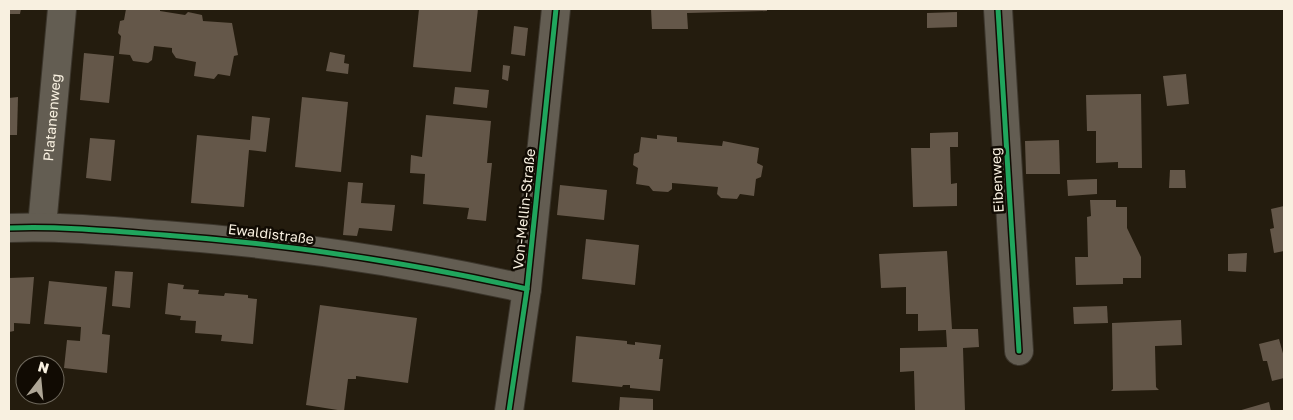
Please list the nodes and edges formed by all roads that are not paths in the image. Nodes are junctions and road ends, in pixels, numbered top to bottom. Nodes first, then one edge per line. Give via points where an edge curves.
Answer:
1 (62, 9) edge
2 (556, 9) edge
3 (998, 9) edge
4 (42, 226) junction
5 (9, 228) edge
6 (527, 288) junction
7 (1019, 350) dead end
8 (509, 411) edge

1 - 4 street, Platanenweg
2 - 6 street, Von-Mellin-Straße
3 - 7 street, Eibenweg
4 - 5 street, Ewaldistraße
4 - 6 street, Ewaldistraße via 233,240 452,272
6 - 8 street, Von-Mellin-Straße

